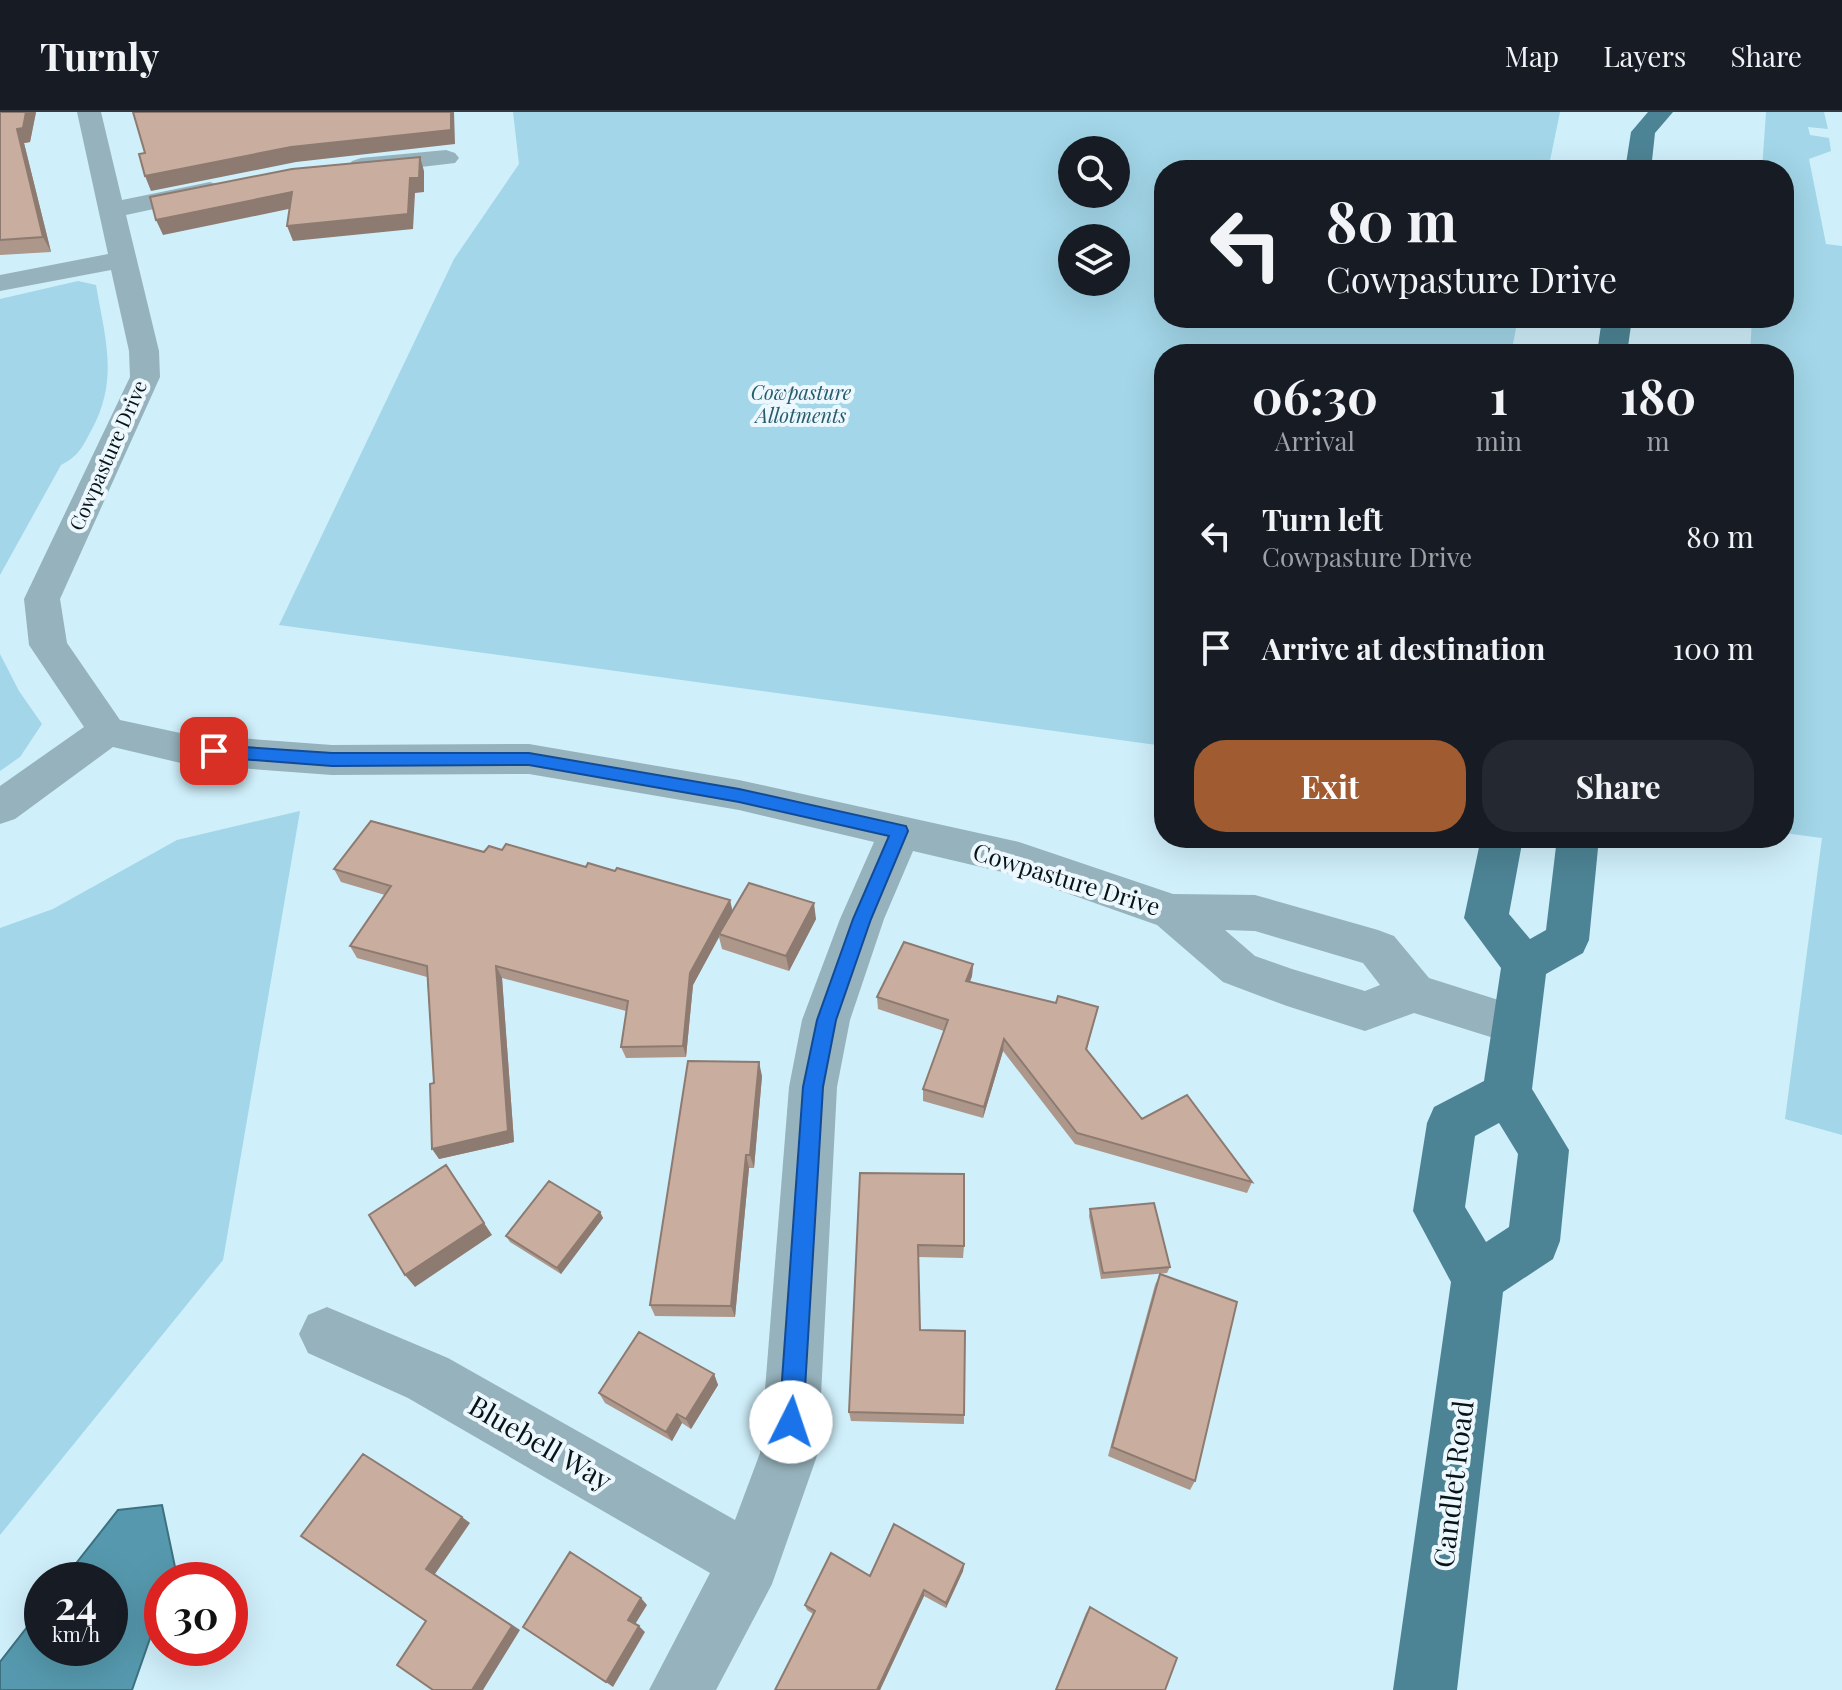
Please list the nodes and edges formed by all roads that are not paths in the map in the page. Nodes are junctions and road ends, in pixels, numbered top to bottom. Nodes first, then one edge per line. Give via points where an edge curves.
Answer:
1 (89, 112) edge
2 (1661, 112) edge
3 (1638, 122) edge
4 (446, 158) dead end
5 (1638, 160) edge
6 (336, 168) edge
7 (235, 185) edge
8 (111, 210) junction
9 (123, 260) junction
10 (0, 283) edge
11 (107, 731) junction
12 (0, 808) edge
13 (900, 831) junction
14 (1500, 848) edge
15 (1577, 848) edge
16 (1173, 912) junction
17 (1524, 964) junction
18 (1413, 993) junction
19 (1516, 1025) junction
20 (1507, 1093) junction
21 (1478, 1278) junction
22 (327, 1334) dead end
23 (750, 1562) junction
24 (681, 1690) edge
25 (1425, 1690) edge

1 - 8 street, Cowpasture Drive
2 - 3 main road
3 - 5 main road
4 - 6 street
7 - 8 street
8 - 9 street, Cowpasture Drive
9 - 10 street
9 - 11 street, Cowpasture Drive via 145,377 42,599 48,645
11 - 12 street
11 - 13 street, Cowpasture Drive via 185,749 332,760 529,759 739,795
13 - 16 street, Cowpasture Drive via 1019,859
13 - 23 street via 862,919 824,1033 813,1087 789,1453
14 - 17 main road via 1486,918
15 - 17 main road via 1567,940
16 - 18 street, Cowpasture Drive via 1255,913 1378,949
16 - 18 street, Cowpasture Drive via 1239,969 1287,987 1365,1011
17 - 19 main road
18 - 19 street
19 - 20 main road
20 - 21 main road via 1544,1150 1534,1241
20 - 21 main road via 1452,1123 1439,1211
21 - 25 main road, Candlet Road
22 - 23 street, Bluebell Way via 428,1378
23 - 24 street

